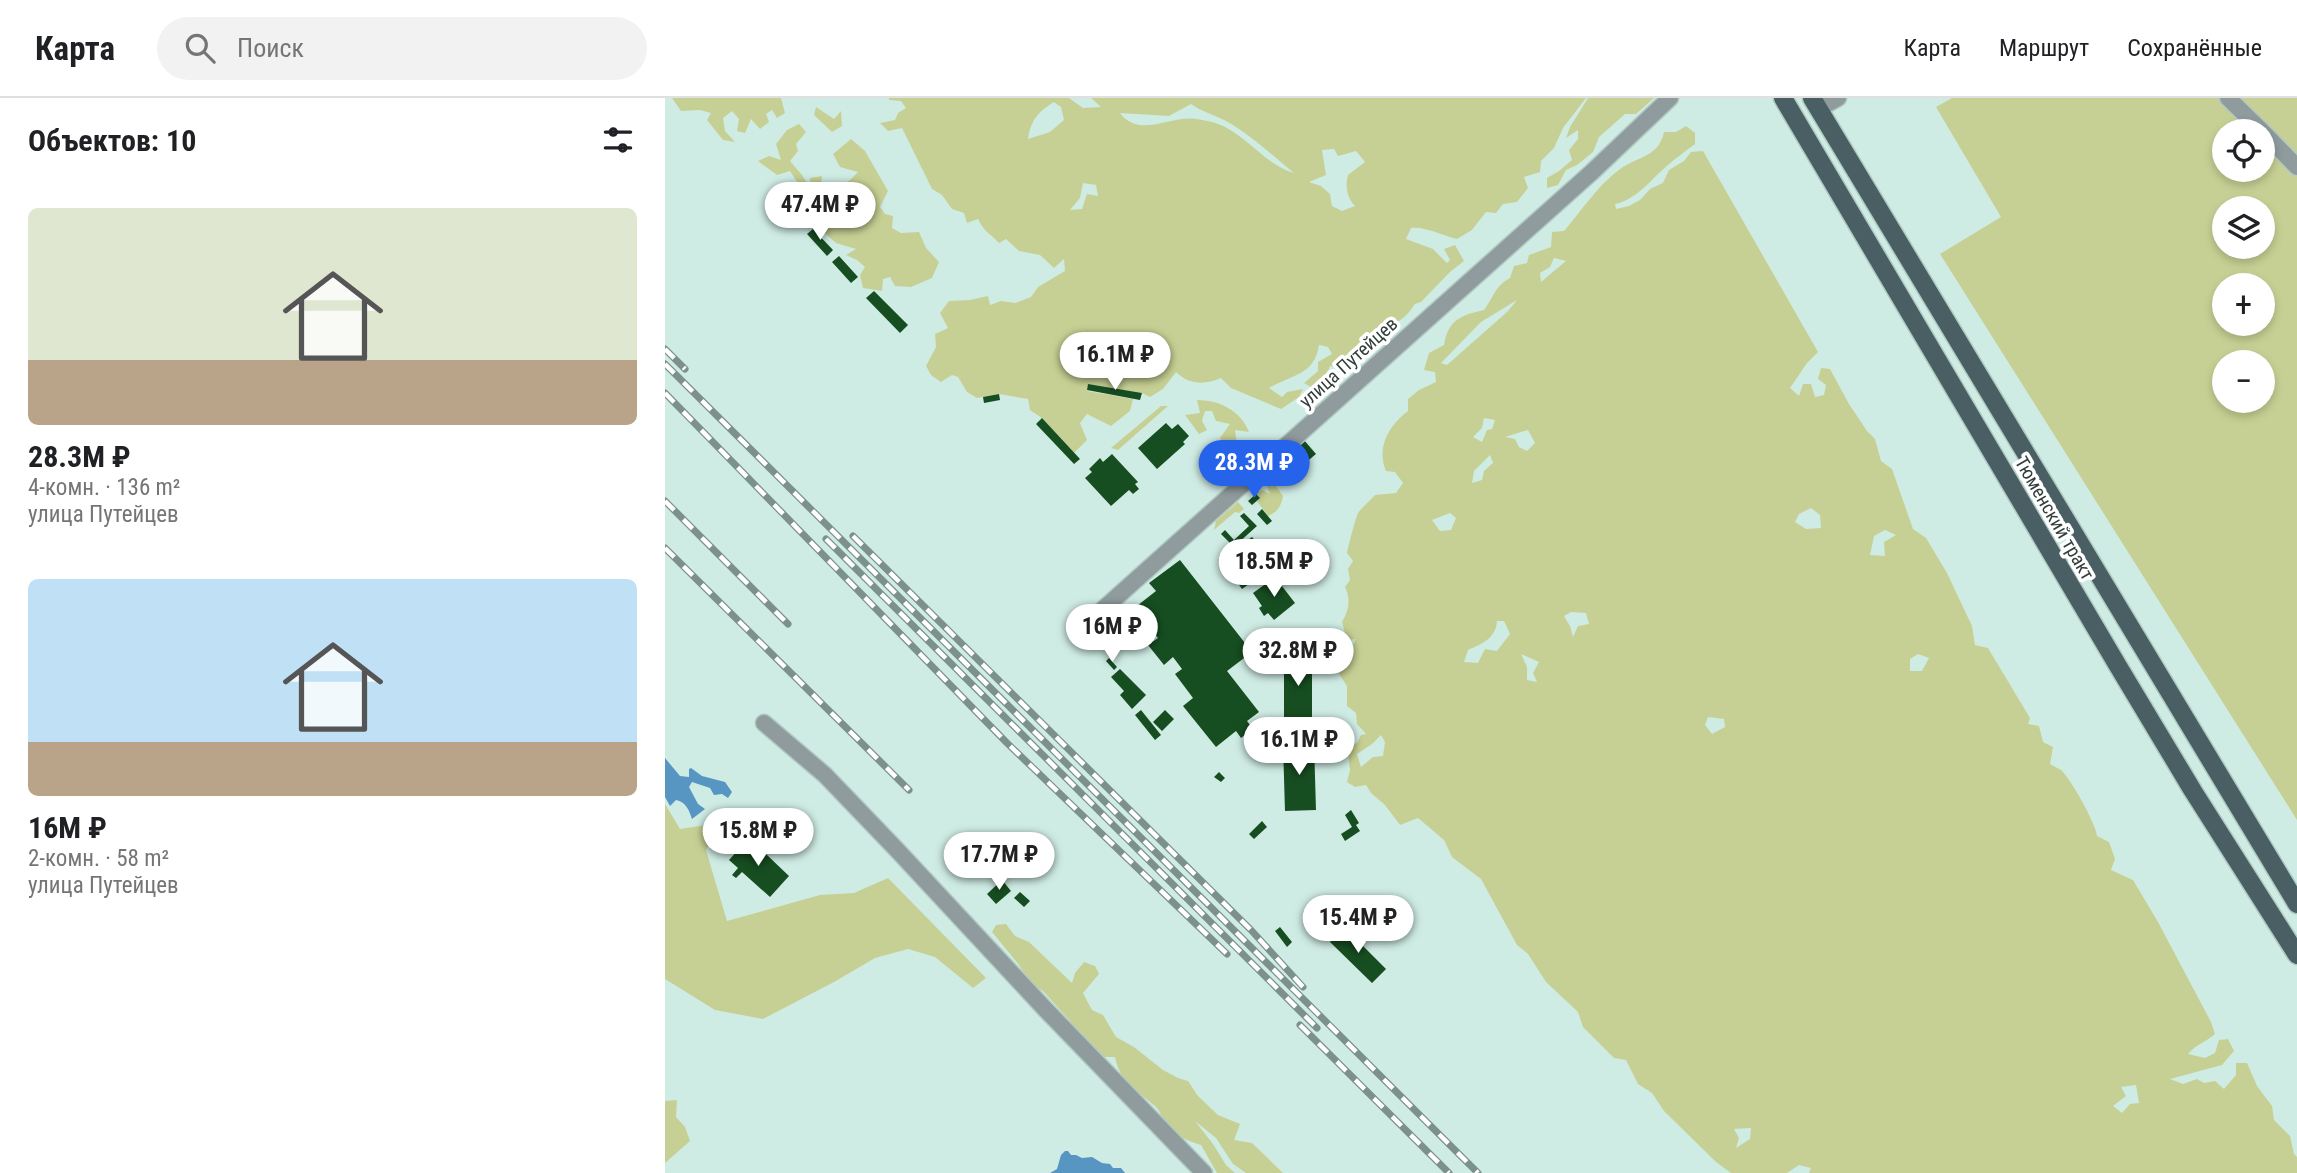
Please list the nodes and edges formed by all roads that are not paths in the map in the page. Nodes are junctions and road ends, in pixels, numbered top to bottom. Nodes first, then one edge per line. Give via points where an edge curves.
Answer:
1 (1670, 98) edge
2 (1783, 98) edge
3 (1838, 98) edge
4 (2228, 98) edge
5 (1815, 104) edge
6 (2249, 119) edge
7 (2275, 145) edge
8 (2297, 167) edge
9 (1101, 611) dead end
10 (764, 723) dead end
11 (2296, 902) edge
12 (2297, 958) edge
13 (1204, 1173) edge

1 - 9 street, улица Путейцев
2 - 12 main road, Тюменский тракт via 2118,666
3 - 5 street
4 - 6 street
5 - 11 main road, Тюменский тракт
7 - 8 street
10 - 13 street via 825,775

